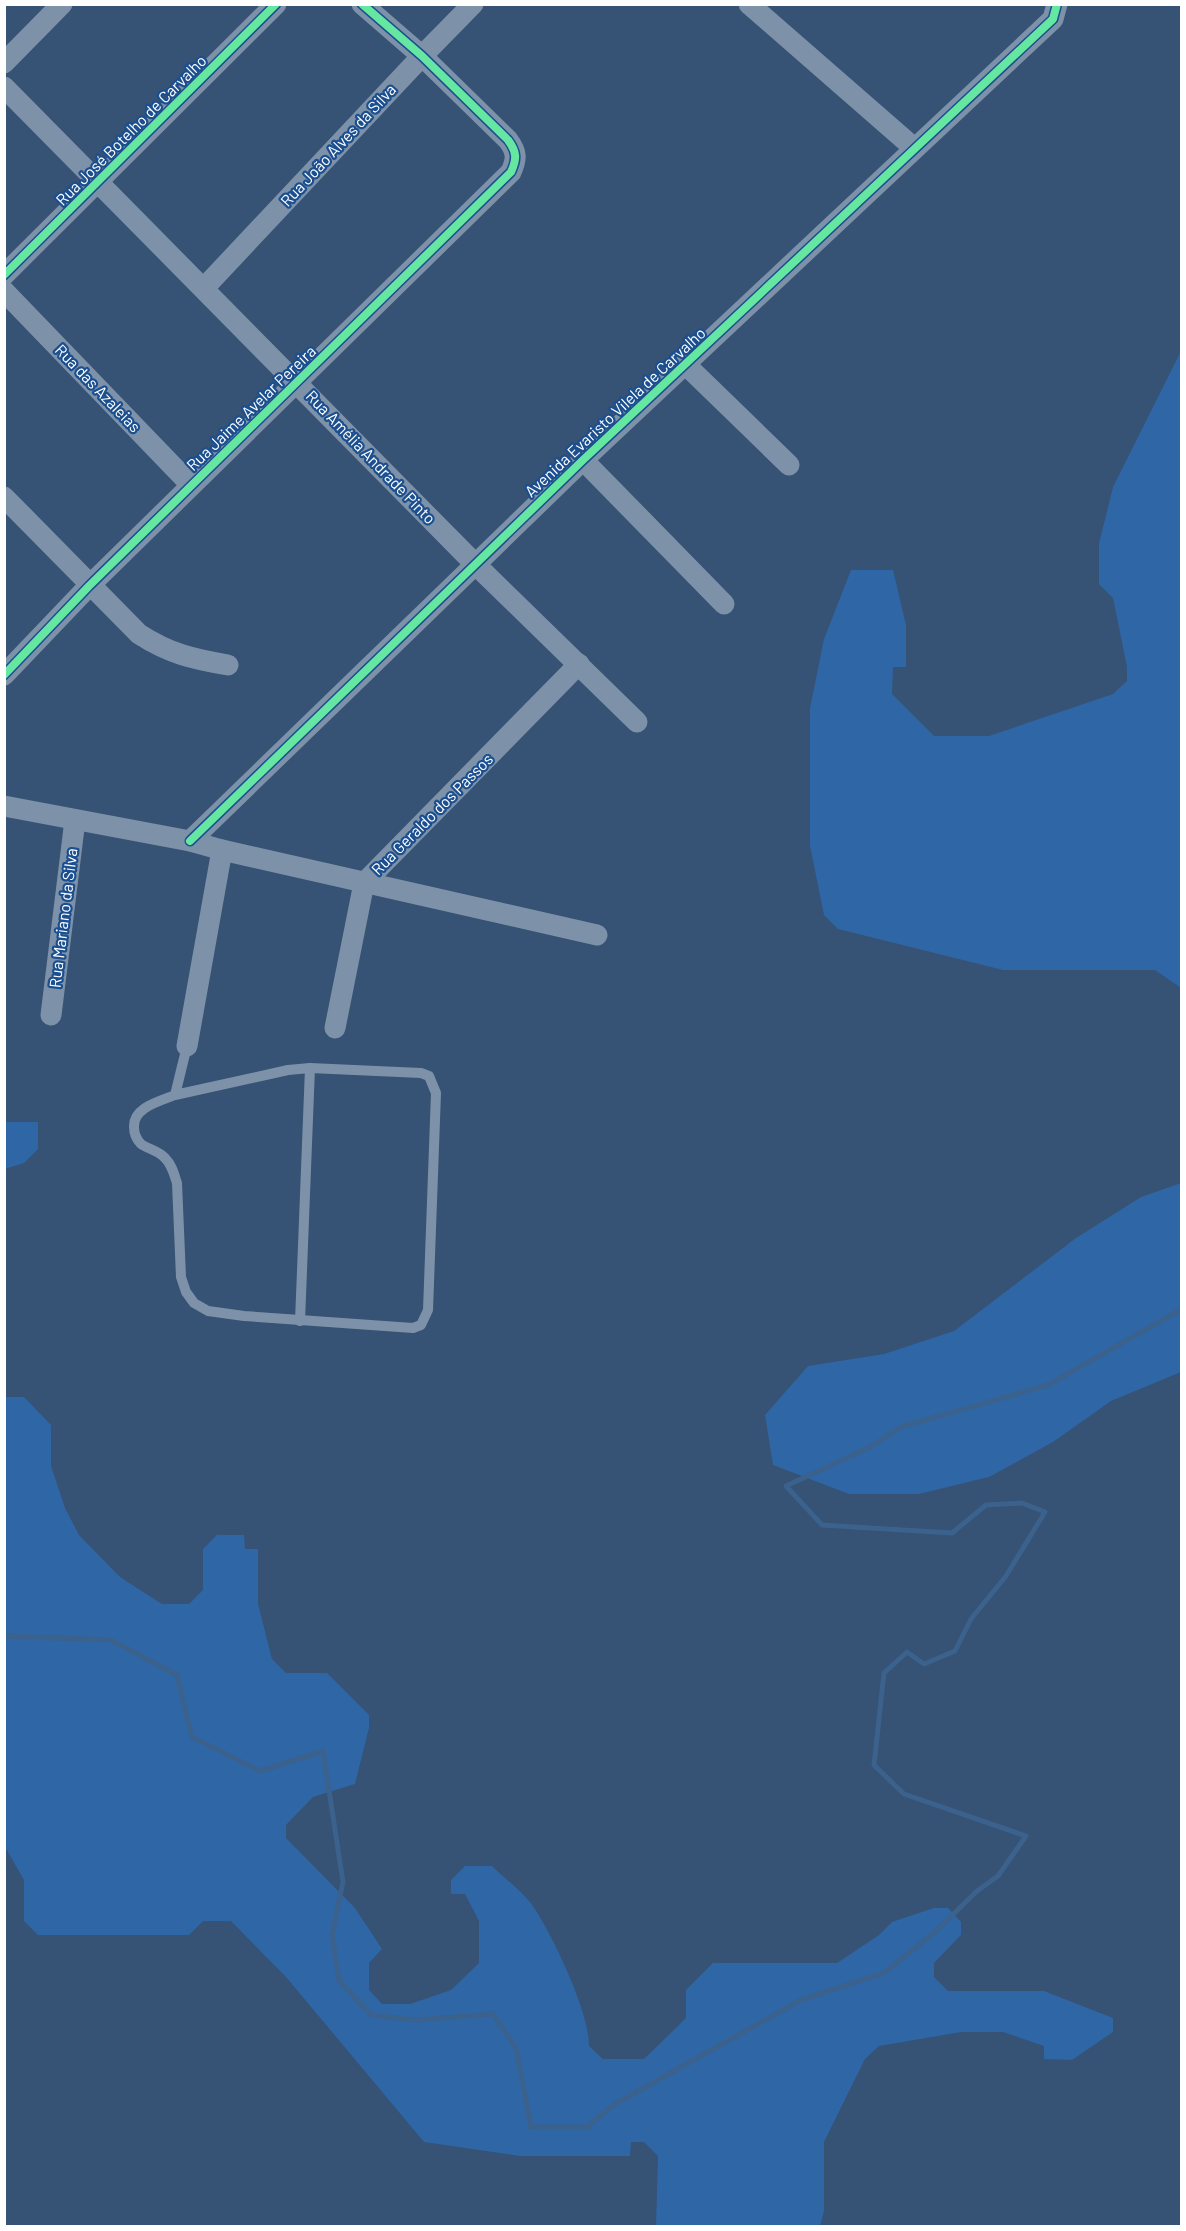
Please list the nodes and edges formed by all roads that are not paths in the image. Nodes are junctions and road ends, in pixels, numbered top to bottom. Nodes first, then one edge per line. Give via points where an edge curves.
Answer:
1 (62, 4) edge
2 (276, 4) edge
3 (362, 4) edge
4 (473, 4) edge
5 (749, 4) edge
6 (1057, 4) edge
7 (422, 56) junction
8 (4, 63) edge
9 (4, 87) edge
10 (914, 148) junction
11 (96, 183) junction
12 (4, 274) edge
13 (204, 288) junction
14 (4, 291) edge
15 (685, 364) junction
16 (298, 382) junction
17 (583, 460) junction
18 (789, 465) dead end
19 (191, 485) junction
20 (4, 497) edge
21 (474, 563) junction
22 (89, 586) junction
23 (724, 604) dead end
24 (579, 664) junction
25 (228, 665) dead end
26 (4, 675) edge
27 (637, 722) dead end
28 (4, 806) edge
29 (75, 820) junction
30 (190, 841) junction
31 (222, 850) junction
32 (364, 883) junction
33 (597, 935) dead end
34 (51, 1016) dead end
35 (334, 1028) dead end
36 (187, 1046) joint
37 (310, 1068) junction
38 (176, 1095) junction
39 (300, 1321) junction

1 - 8 street
2 - 11 street, Rua José Botelho de Carvalho
3 - 7 street
4 - 7 street, Rua João Alves da Silva
5 - 10 street
6 - 10 street, Avenida Evaristo Vilela de Carvalho via 1053,19
7 - 13 street, Rua João Alves da Silva
7 - 16 street, Rua Jaime Avelar Pereira via 508,140 516,160 511,172
9 - 11 street, Rua Amélia Andrade Pinto
10 - 15 street, Avenida Evaristo Vilela de Carvalho
11 - 12 street, Rua José Botelho de Carvalho
11 - 13 street, Rua Amélia Andrade Pinto
13 - 16 street, Rua Amélia Andrade Pinto
14 - 19 street, Rua das Azaleias
15 - 17 street, Avenida Evaristo Vilela de Carvalho
15 - 18 street
16 - 19 street, Rua Jaime Avelar Pereira
16 - 21 street, Rua Amélia Andrade Pinto
17 - 21 street, Avenida Evaristo Vilela de Carvalho
17 - 23 street
19 - 22 street, Rua Jaime Avelar Pereira
20 - 22 street
21 - 24 street, Rua Amélia Andrade Pinto
21 - 30 street, Avenida Evaristo Vilela de Carvalho
22 - 25 street via 139,634 163,650
22 - 26 street, Rua Jaime Avelar Pereira
24 - 27 street, Rua Amélia Andrade Pinto
24 - 32 street, Rua Geraldo dos Passos
28 - 29 street
29 - 30 street
29 - 34 street, Rua Mariano da Silva
30 - 31 street
31 - 32 street
31 - 36 street
32 - 33 street
32 - 35 street, Rua Geraldo dos Passos
36 - 38 lane
37 - 38 lane
37 - 39 lane
37 - 39 lane via 421,1073 434,1082 431,1242 428,1310 421,1325 413,1328
38 - 39 lane via 149,1106 134,1123 140,1143 164,1156 173,1168 181,1277 186,1292 194,1303 208,1311

